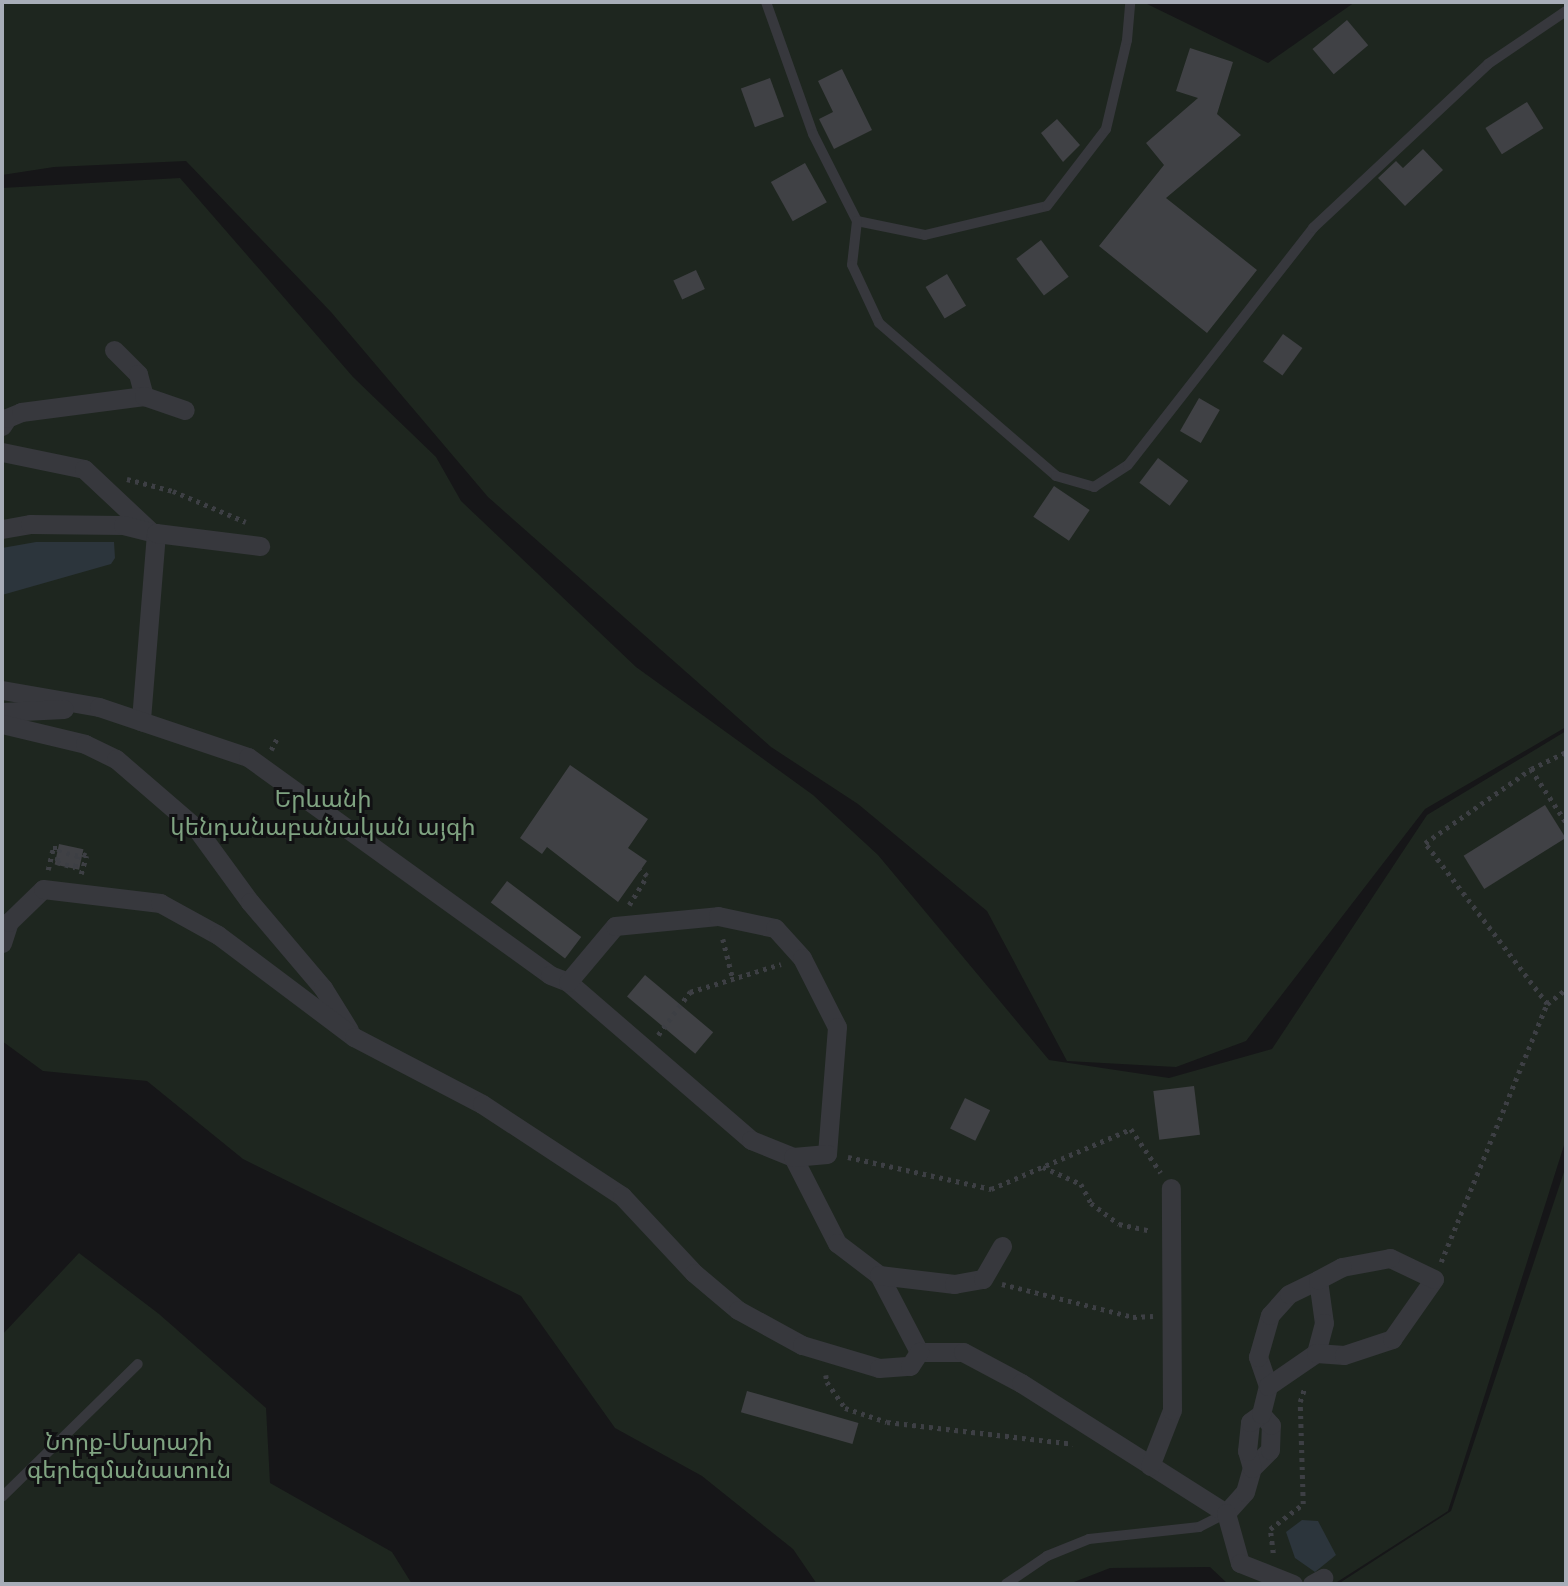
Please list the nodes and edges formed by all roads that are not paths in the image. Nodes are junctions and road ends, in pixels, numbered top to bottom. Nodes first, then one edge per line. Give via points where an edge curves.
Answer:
1 (766, 2) edge
2 (1130, 2) edge
3 (1566, 11) edge
4 (857, 221) junction
5 (114, 350) dead end
6 (144, 396) junction
7 (185, 410) dead end
8 (2, 426) edge
9 (3, 446) edge
10 (2, 529) edge
11 (153, 533) junction
12 (260, 546) road end
13 (2, 690) edge
14 (99, 708) junction
15 (2, 712) edge
16 (141, 722) junction
17 (2, 724) edge
18 (2, 943) edge
19 (568, 982) junction
20 (354, 1037) junction
21 (793, 1157) junction
22 (1171, 1188) road end
23 (1003, 1246) dead end
24 (879, 1275) junction
25 (1318, 1280) junction
26 (919, 1352) junction
27 (1316, 1353) junction
28 (138, 1364) dead end
29 (1268, 1386) junction
30 (1150, 1466) junction
31 (2, 1496) edge
32 (1226, 1513) junction
33 (1006, 1584) edge
34 (1293, 1584) edge

1 - 4 lane via 813,134
2 - 4 lane via 1127,40 1106,129 1047,206 925,235
3 - 4 lane via 1488,64 1313,228 1129,466 1094,487 1056,476 879,323 852,265
5 - 6 street via 138,374
6 - 7 street
6 - 8 street via 22,412 7,418
9 - 11 street via 85,469
10 - 11 street via 30,524 123,525
11 - 12 street
11 - 16 street
13 - 14 street
14 - 15 street
14 - 16 street
16 - 19 street via 248,757 550,975
17 - 20 street via 85,744 116,759 196,828 250,902 323,988
18 - 20 street via 9,922 43,889 160,902 218,935
19 - 21 street via 751,1140
19 - 21 street via 615,926 718,916 775,928 802,958 837,1027 827,1154
20 - 26 street via 482,1104 622,1196 694,1273 738,1310 802,1345 879,1368 910,1366
21 - 24 street via 837,1243
22 - 30 street via 1172,1410
23 - 24 street via 983,1279 954,1284
24 - 26 street
25 - 27 street via 1324,1323
25 - 27 street via 1342,1267 1390,1258 1434,1279 1392,1339 1344,1355
25 - 29 street via 1289,1294 1270,1315 1258,1357
26 - 30 street via 963,1352 1021,1383
27 - 29 street
28 - 31 lane
29 - 32 street via 1261,1414 1271,1425 1270,1450 1252,1468 1245,1492
30 - 32 street
32 - 33 lane via 1199,1527 1089,1539 1047,1556
32 - 34 street via 1240,1563

